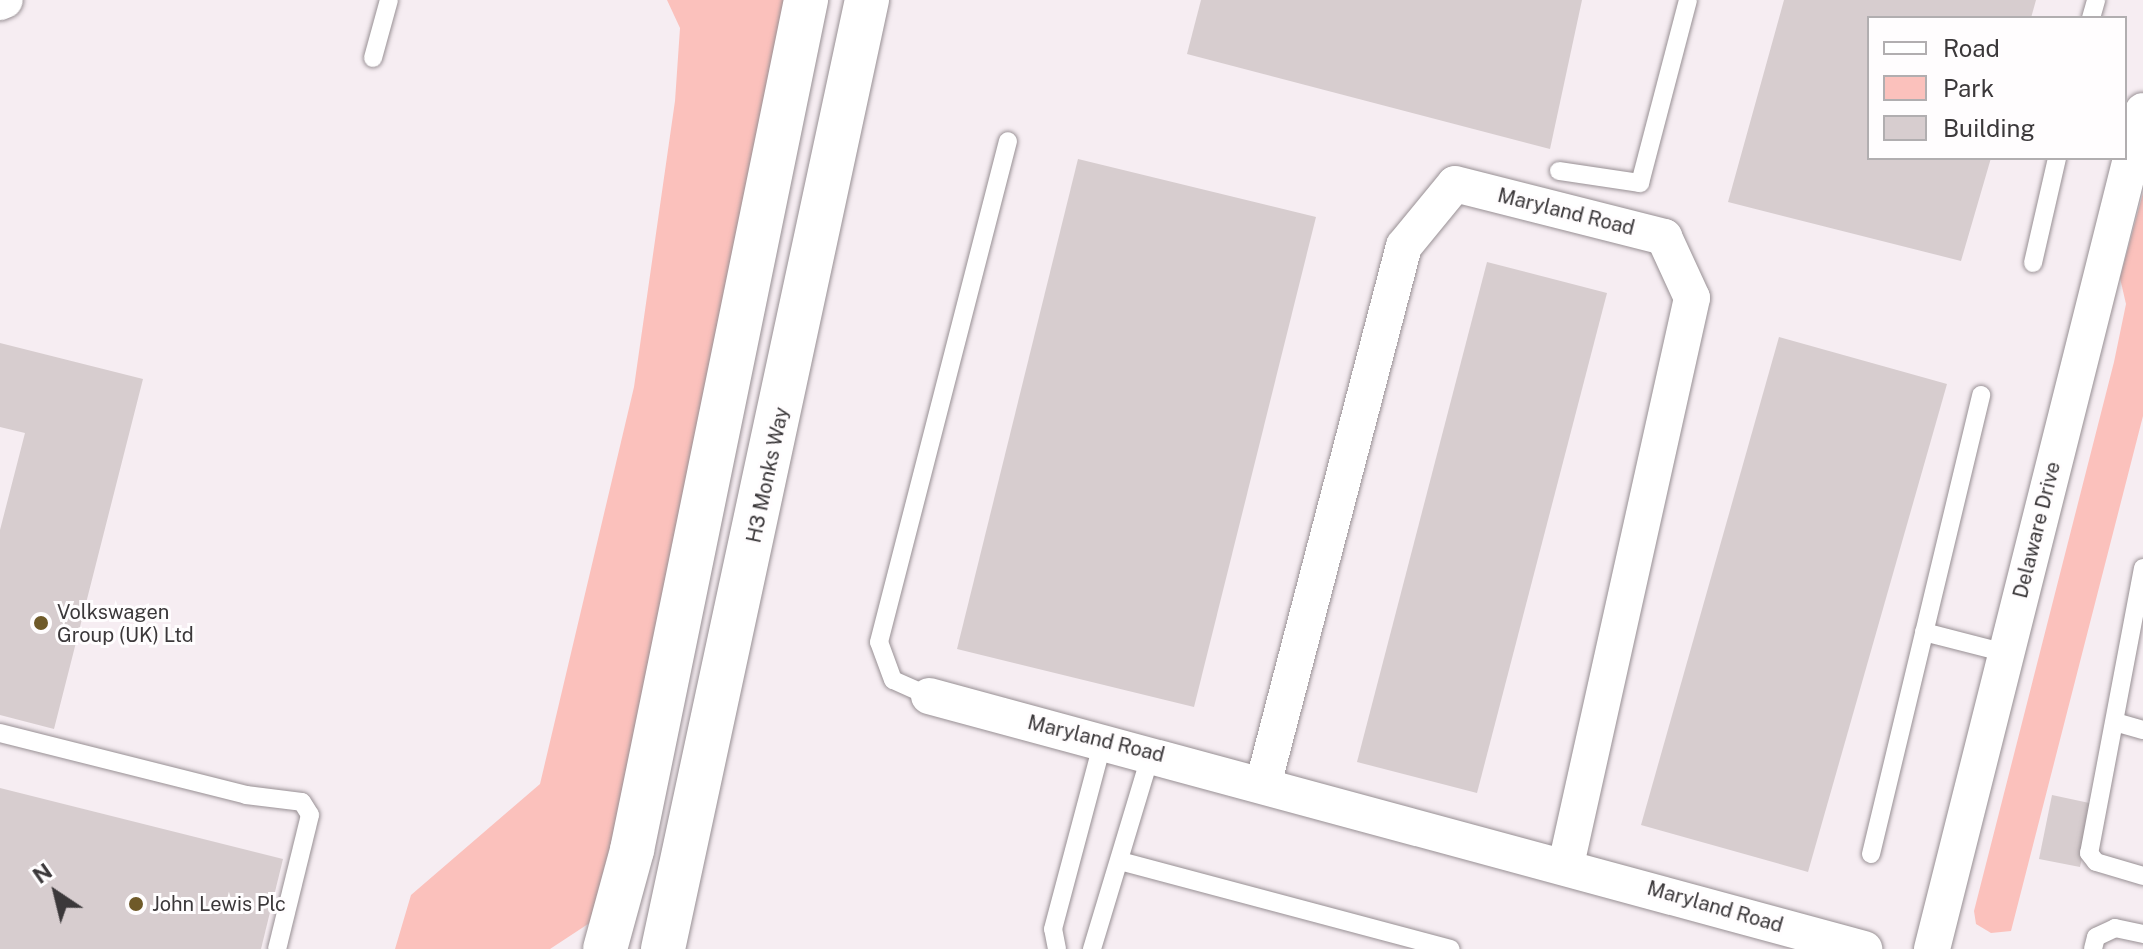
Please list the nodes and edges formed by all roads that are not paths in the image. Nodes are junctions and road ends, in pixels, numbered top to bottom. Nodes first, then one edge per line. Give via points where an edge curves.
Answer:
1 (389, 0) edge
2 (806, 0) edge
3 (867, 0) edge
4 (1688, 0) edge
5 (373, 58) dead end
6 (2136, 121) edge
7 (1008, 141) dead end
8 (2127, 158) edge
9 (2057, 160) edge
10 (2126, 160) edge
11 (1559, 171) dead end
12 (2033, 263) dead end
13 (1981, 395) dead end
14 (2143, 568) edge
15 (2138, 608) edge
16 (1924, 632) junction
17 (2006, 653) junction
18 (929, 696) joint
19 (2115, 722) junction
20 (2143, 730) edge
21 (0, 733) edge
22 (1103, 741) junction
23 (1151, 753) junction
24 (1264, 781) junction
25 (1871, 854) dead end
26 (1120, 861) junction
27 (1566, 865) junction
28 (2143, 876) edge
29 (2143, 934) edge
30 (277, 949) edge
31 (605, 949) edge
32 (663, 949) edge
33 (1057, 949) edge
34 (1092, 949) edge
35 (1451, 949) edge
36 (1864, 949) edge
37 (1932, 949) edge
38 (2093, 949) edge

1 - 5 lane
2 - 31 main road via 632,850
3 - 32 main road, H3 Monks Way
4 - 11 lane via 1640,183
6 - 8 street, Delaware Drive
7 - 18 lane via 879,642 893,680
9 - 12 lane
10 - 17 street, Delaware Drive
13 - 16 lane
14 - 15 lane
15 - 19 lane
16 - 17 lane
16 - 25 lane
17 - 37 street, Delaware Drive
18 - 22 street, Maryland Road
19 - 20 lane
19 - 28 lane via 2089,853 2096,862
21 - 30 lane via 246,795 302,802 310,815
22 - 23 street, Maryland Road
22 - 33 lane via 1053,929
23 - 24 street, Maryland Road
23 - 26 lane
24 - 27 street, Maryland Road
24 - 27 street, Maryland Road via 1404,246 1455,184 1664,237 1692,298
26 - 34 lane
26 - 35 lane
27 - 36 street, Maryland Road
29 - 38 lane via 2115,928 2096,937

